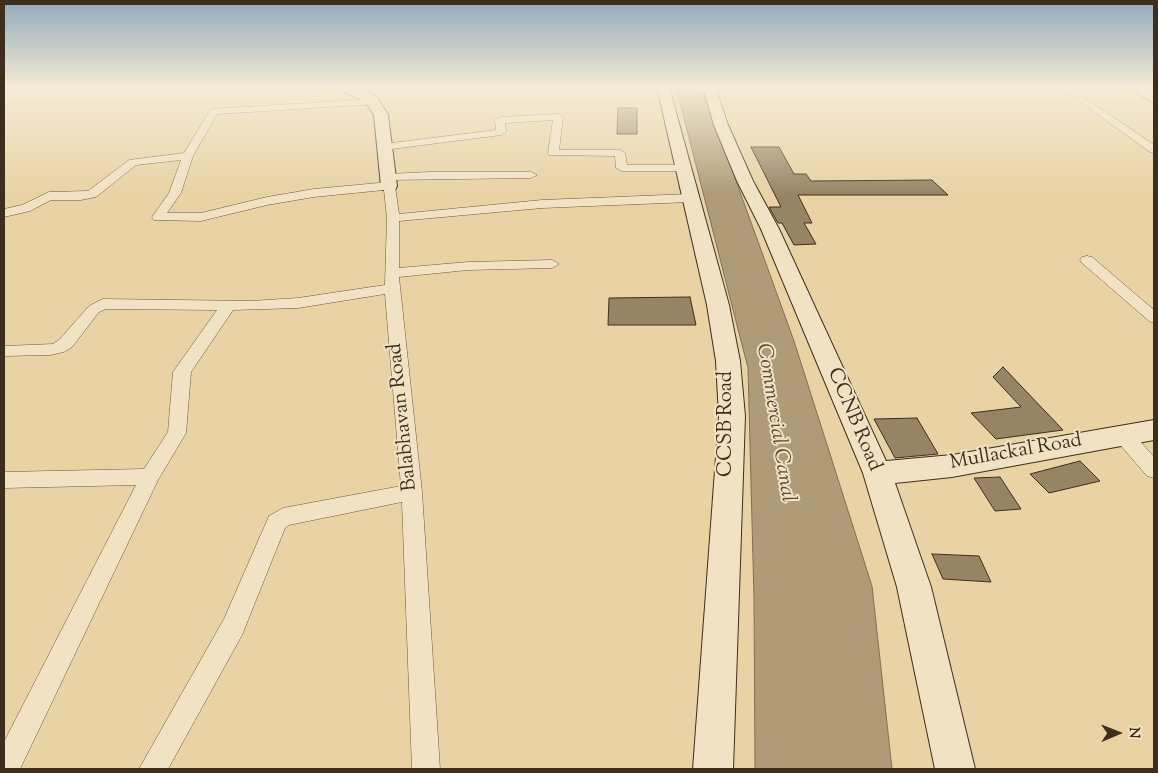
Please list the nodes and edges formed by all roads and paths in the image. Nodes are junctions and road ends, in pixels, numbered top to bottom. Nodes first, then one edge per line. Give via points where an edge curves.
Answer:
1 (207, 123) edge
2 (382, 123) edge
3 (500, 123) edge
4 (557, 123) edge
5 (672, 123) edge
6 (720, 123) edge
7 (1116, 123) edge
8 (384, 147) junction
9 (1154, 150) edge
10 (188, 156) junction
11 (683, 168) junction
12 (531, 176) dead end
13 (389, 182) junction
14 (690, 198) junction
15 (4, 213) edge
16 (393, 218) junction
17 (1086, 260) dead end
18 (552, 264) dead end
19 (392, 281) junction
20 (228, 306) junction
21 (1154, 318) edge
22 (4, 351) edge
23 (1154, 430) edge
24 (1123, 435) junction
25 (1154, 470) edge
26 (876, 473) junction
27 (148, 478) junction
28 (4, 480) edge
29 (412, 492) junction
30 (5, 769) edge
31 (153, 769) edge
32 (426, 769) edge
33 (713, 769) edge
34 (955, 769) edge

1 - 10 street
2 - 8 main road, Balabhavan Road
3 - 8 street via 501,132
4 - 11 street via 553,154 620,153 622,168
5 - 11 main road, CCSB Road
6 - 26 main road, CCNB Road
7 - 9 street
8 - 13 main road, Balabhavan Road
10 - 13 street via 174,193 158,217 201,217 266,201
10 - 15 street via 133,162 92,194 49,196 26,208
11 - 14 main road, CCSB Road
12 - 13 street via 430,175
13 - 16 street, Balabhavan Road
14 - 16 street via 542,204
14 - 33 main road, CCSB Road via 720,314 732,416
16 - 19 street, Balabhavan Road
17 - 21 street
18 - 19 street via 468,266
19 - 20 street via 298,303
19 - 29 street, Balabhavan Road
20 - 22 street via 103,304 94,309 58,348
20 - 27 street via 182,372 177,434
23 - 24 main road, Mullackal Road
24 - 25 street
24 - 26 main road, Mullackal Road via 952,466
26 - 34 main road, CCNB Road via 914,587
27 - 28 street
27 - 30 street
29 - 31 street via 283,517 277,522 233,627
29 - 32 street, Balabhavan Road

